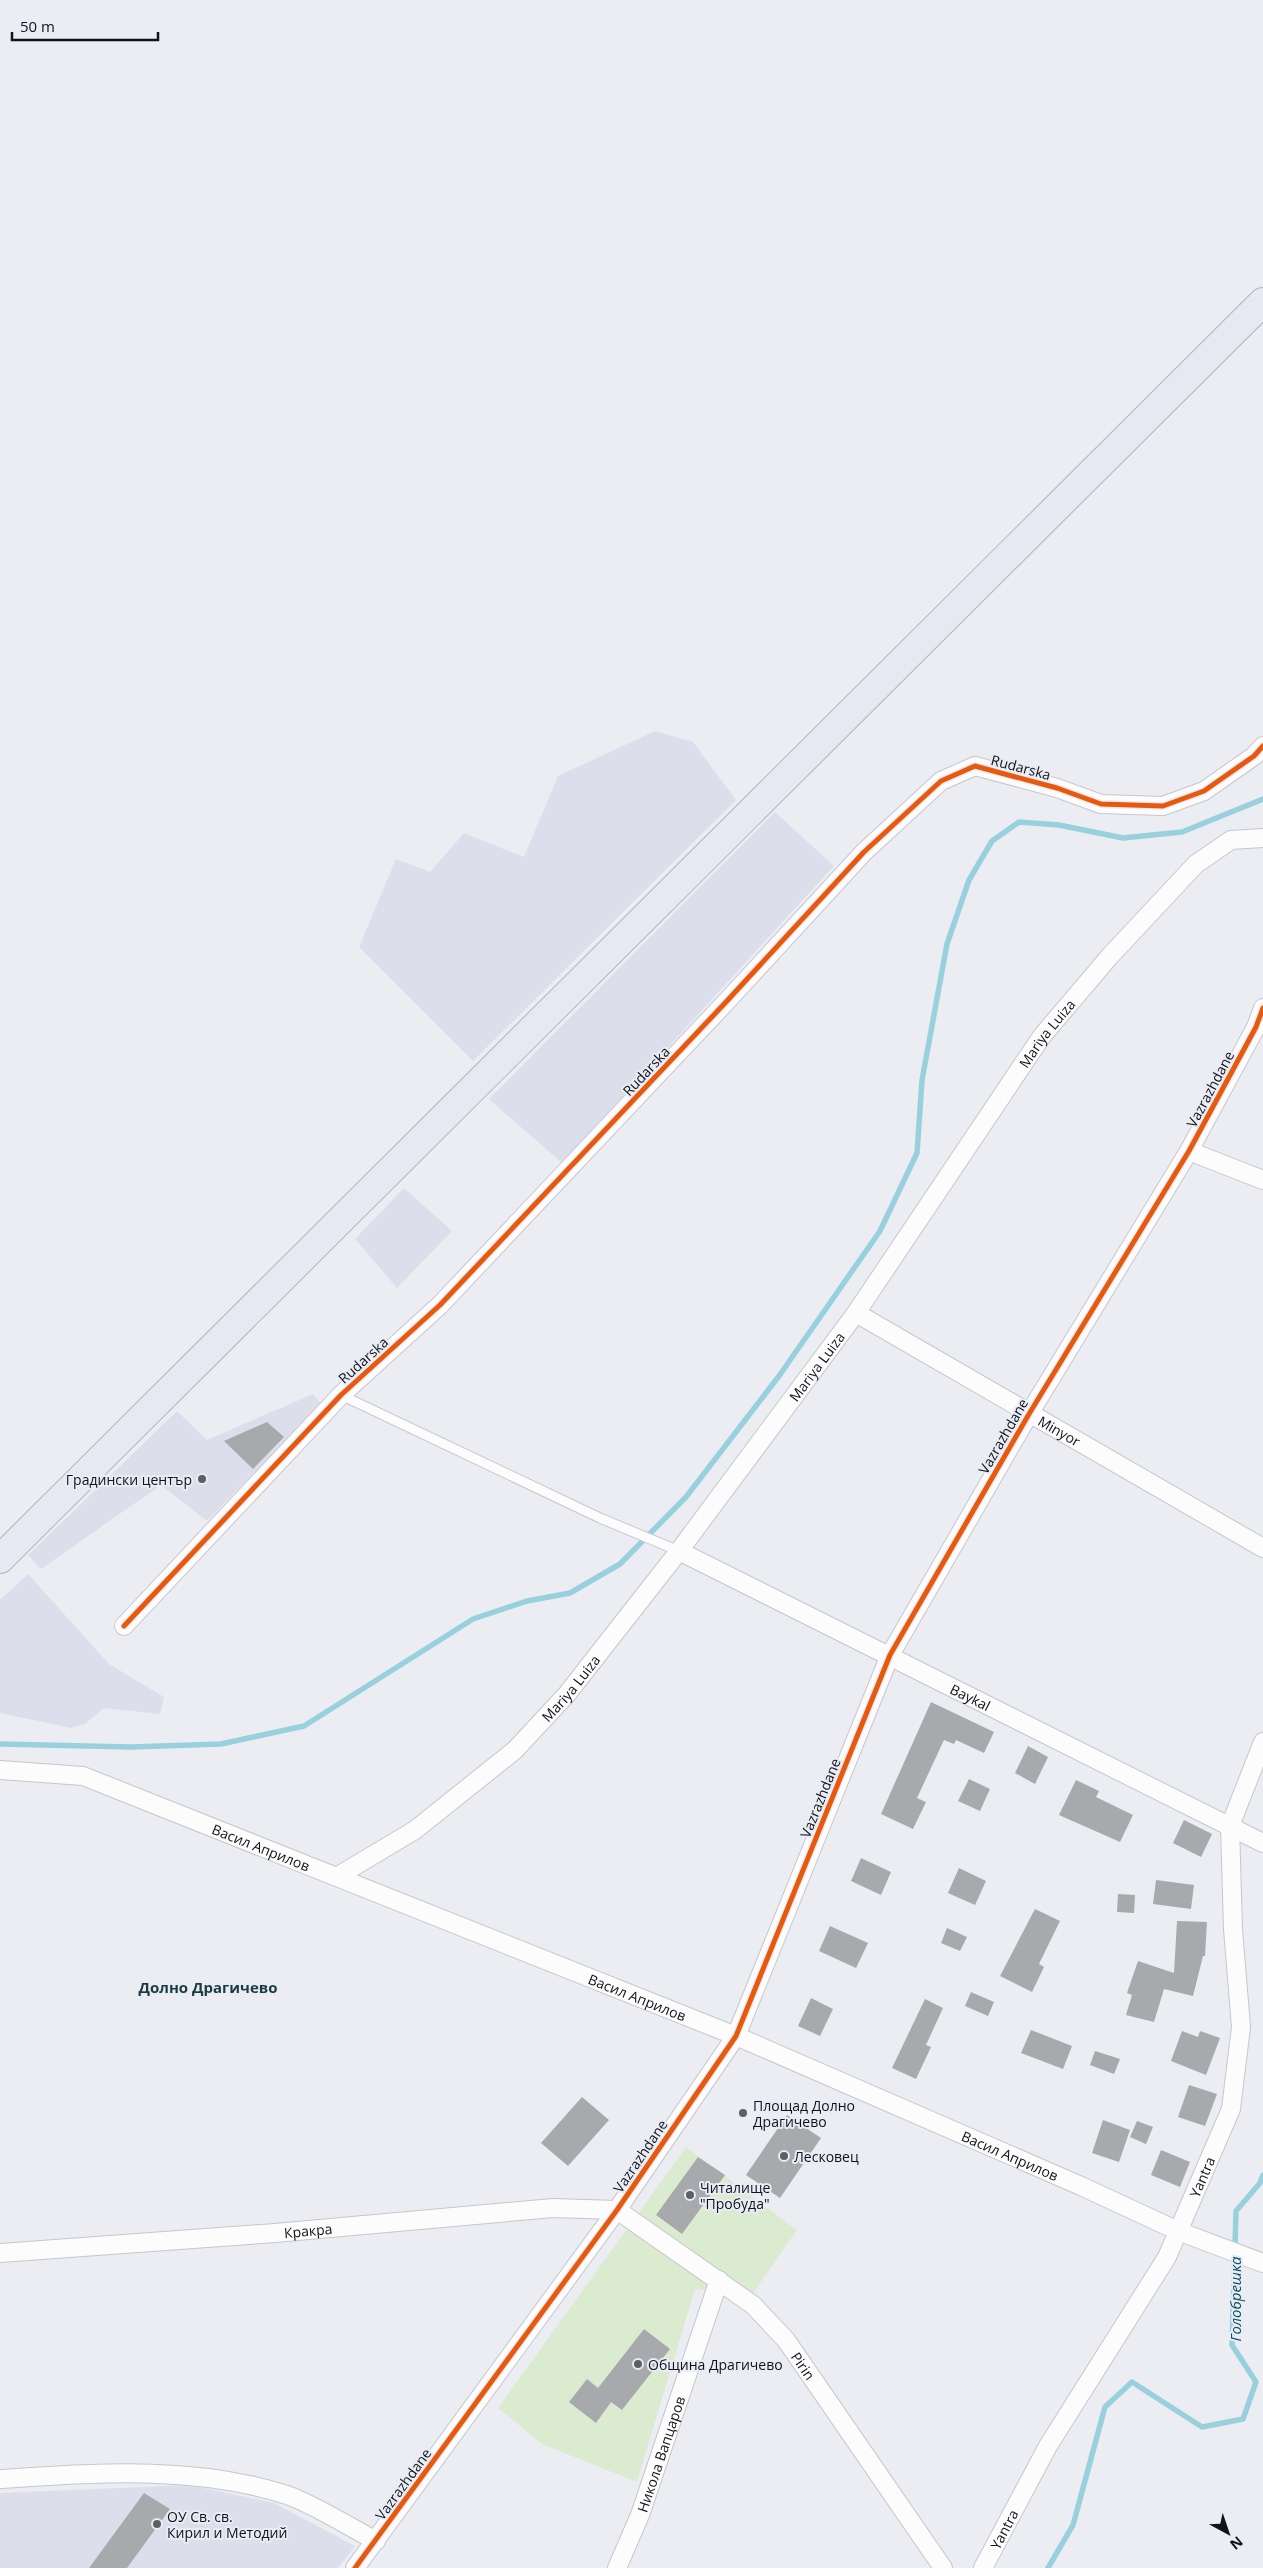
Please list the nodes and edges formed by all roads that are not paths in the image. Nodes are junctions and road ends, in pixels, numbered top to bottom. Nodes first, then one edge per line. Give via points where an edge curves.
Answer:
1 (1263, 302) edge
2 (1263, 746) edge
3 (1263, 838) edge
4 (1263, 1008) edge
5 (1189, 1151) junction
6 (1263, 1180) edge
7 (856, 1313) junction
8 (341, 1395) junction
9 (1029, 1414) junction
10 (1263, 1548) edge
11 (679, 1551) junction
12 (0, 1559) edge
13 (124, 1626) dead end
14 (890, 1655) junction
15 (1263, 1742) edge
16 (0, 1770) edge
17 (1230, 1826) junction
18 (1263, 1843) edge
19 (338, 1876) junction
20 (736, 2036) junction
21 (617, 2210) junction
22 (1178, 2232) junction
23 (0, 2254) edge
24 (1263, 2262) edge
25 (718, 2280) junction
26 (0, 2479) edge
27 (376, 2541) junction
28 (355, 2568) edge
29 (617, 2568) edge
30 (943, 2568) edge
31 (983, 2568) edge

1 - 12 highway
2 - 8 street, Rudarska via 1204,791 1163,806 1101,804 1057,788 975,766 941,781 864,852 440,1305
3 - 7 street, Mariya Luiza via 1231,840 1196,864 1110,956 1042,1036
4 - 5 street, Vazrazhdane via 1256,1027
5 - 6 street
5 - 9 street, Vazrazhdane
7 - 9 street, Minyor
7 - 11 street, Mariya Luiza
8 - 11 lane
8 - 13 street, Rudarska
9 - 10 street, Minyor
9 - 14 street, Vazrazhdane
11 - 14 street, Baykal
11 - 19 street, Mariya Luiza via 567,1694 515,1750 415,1830
14 - 17 street, Baykal
14 - 20 street, Vazrazhdane
15 - 17 street, Yantra
16 - 19 street, Васил Априлов via 83,1776
17 - 18 street, Baykal
17 - 22 street, Yantra via 1240,2027 1231,2109
19 - 20 street, Васил Априлов
20 - 21 street, Vazrazhdane
20 - 22 street, Васил Априлов via 1081,2186
21 - 23 street, Кракра via 553,2208
21 - 25 street, Pirin
21 - 27 street, Vazrazhdane
22 - 24 street, Васил Априлов
22 - 31 street, Yantra via 1166,2257 1048,2446
25 - 29 street, Никола Вапцаров via 640,2515
25 - 30 street, Pirin via 753,2305 786,2340
26 - 27 street via 114,2472 222,2479 289,2496
27 - 28 street, Vazrazhdane

